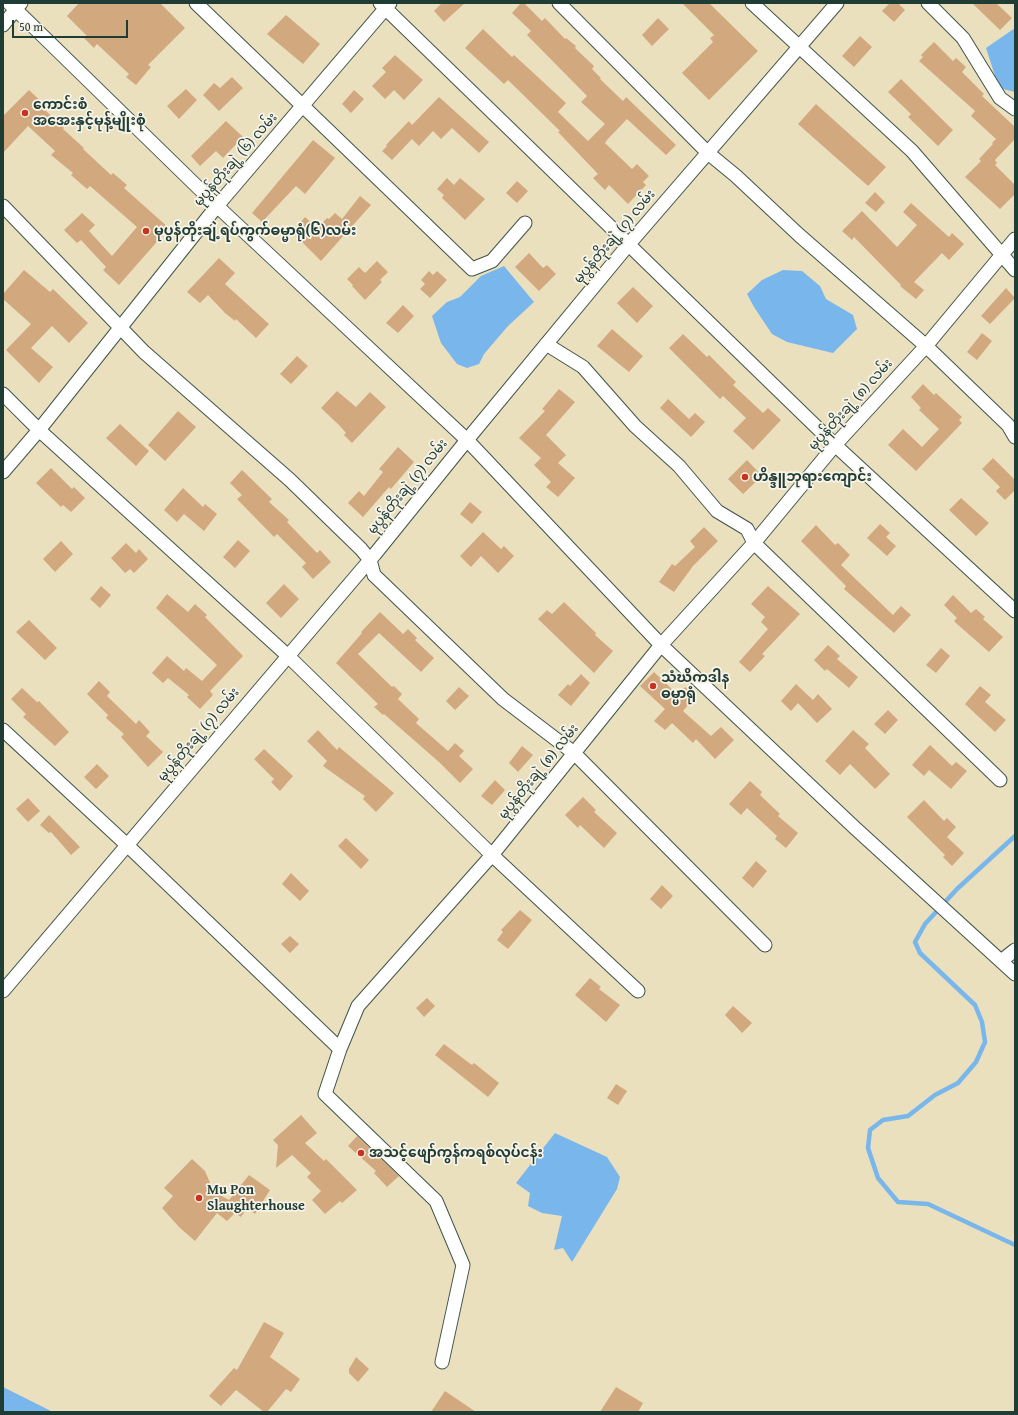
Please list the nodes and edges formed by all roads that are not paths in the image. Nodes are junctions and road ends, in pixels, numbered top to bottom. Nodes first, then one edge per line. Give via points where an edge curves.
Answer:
1 (196, 3) edge
2 (559, 3) edge
3 (752, 3) edge
4 (837, 3) edge
5 (928, 3) edge
6 (15, 5) edge
7 (385, 5) edge
8 (3, 25) edge
9 (800, 47) junction
10 (303, 106) junction
11 (1015, 110) edge
12 (708, 153) junction
13 (3, 206) edge
14 (217, 206) junction
15 (525, 223) dead end
16 (1015, 239) edge
17 (629, 244) junction
18 (1001, 256) junction
19 (1015, 270) edge
20 (120, 327) junction
21 (546, 344) junction
22 (926, 346) junction
23 (3, 394) edge
24 (39, 430) junction
25 (1015, 437) edge
26 (466, 440) junction
27 (835, 445) junction
28 (3, 472) edge
29 (754, 543) junction
30 (370, 560) junction
31 (1015, 611) edge
32 (661, 645) junction
33 (287, 655) junction
34 (3, 730) edge
35 (574, 753) junction
36 (1000, 780) dead end
37 (127, 845) junction
38 (492, 855) junction
39 (765, 945) dead end
40 (1015, 950) edge
41 (1001, 961) junction
42 (1015, 974) edge
43 (3, 991) edge
44 (638, 991) dead end
45 (340, 1049) junction
46 (442, 1362) dead end

1 - 10 street
2 - 12 street
3 - 9 street
4 - 9 street, မုပွန်တိုးချဲ့ (၇) လမ်း
5 - 11 street via 963,38 1000,98
6 - 8 street
6 - 14 street
7 - 10 street, မုပွန်တိုးချဲ့ (၆) လမ်း
7 - 17 street
9 - 12 street, မုပွန်တိုးချဲ့ (၇) လမ်း
9 - 18 street via 912,151
10 - 14 street, မုပွန်တိုးချဲ့ (၆) လမ်း
10 - 15 street via 472,269 492,261
12 - 17 street, မုပွန်တိုးချဲ့ (၇) လမ်း
12 - 22 street
13 - 20 street
14 - 20 street, မုပွန်တိုးချဲ့ (၆) လမ်း
14 - 26 street
16 - 18 street, မုပွန်တိုးချဲ့ (၈) လမ်း
17 - 21 street, မုပွန်တိုးချဲ့ (၇) လမ်း
17 - 27 street
18 - 19 street
18 - 22 street, မုပွန်တိုးချဲ့ (၈) လမ်း
20 - 24 street, မုပွန်တိုးချဲ့ (၆) လမ်း
20 - 30 street via 169,374 290,480
21 - 26 street, မုပွန်တိုးချဲ့ (၇) လမ်း
21 - 29 street via 583,367 635,426 679,466 717,511 747,529
22 - 25 street via 1008,425
22 - 27 street, မုပွန်တိုးချဲ့ (၈) လမ်း
23 - 24 street
24 - 28 street, မုပွန်တိုးချဲ့ (၆) လမ်း
24 - 33 street
26 - 30 street, မုပွန်တိုးချဲ့ (၇) လမ်း
26 - 32 street
27 - 29 street, မုပွန်တိုးချဲ့ (၈) လမ်း
27 - 31 street
29 - 32 street, မုပွန်တိုးချဲ့ (၈) လမ်း
29 - 36 street
30 - 33 street, မုပွန်တိုးချဲ့ (၇) လမ်း
30 - 35 street via 374,575 502,699
32 - 35 street, မုပွန်တိုးချဲ့ (၈) လမ်း
32 - 41 street
33 - 37 street, မုပွန်တိုးချဲ့ (၇) လမ်း
33 - 38 street
34 - 37 street
35 - 38 street, မုပွန်တိုးချဲ့ (၈) လမ်း
35 - 39 street
37 - 43 street, မုပွန်တိုးချဲ့ (၇) လမ်း
37 - 45 street
38 - 44 street
38 - 45 street, မုပွန်တိုးချဲ့ (၈) လမ်း via 358,1006
40 - 41 street
41 - 42 street
45 - 46 street, မုပွန်တိုးချဲ့ (၈) လမ်း via 324,1094 436,1201 463,1266

